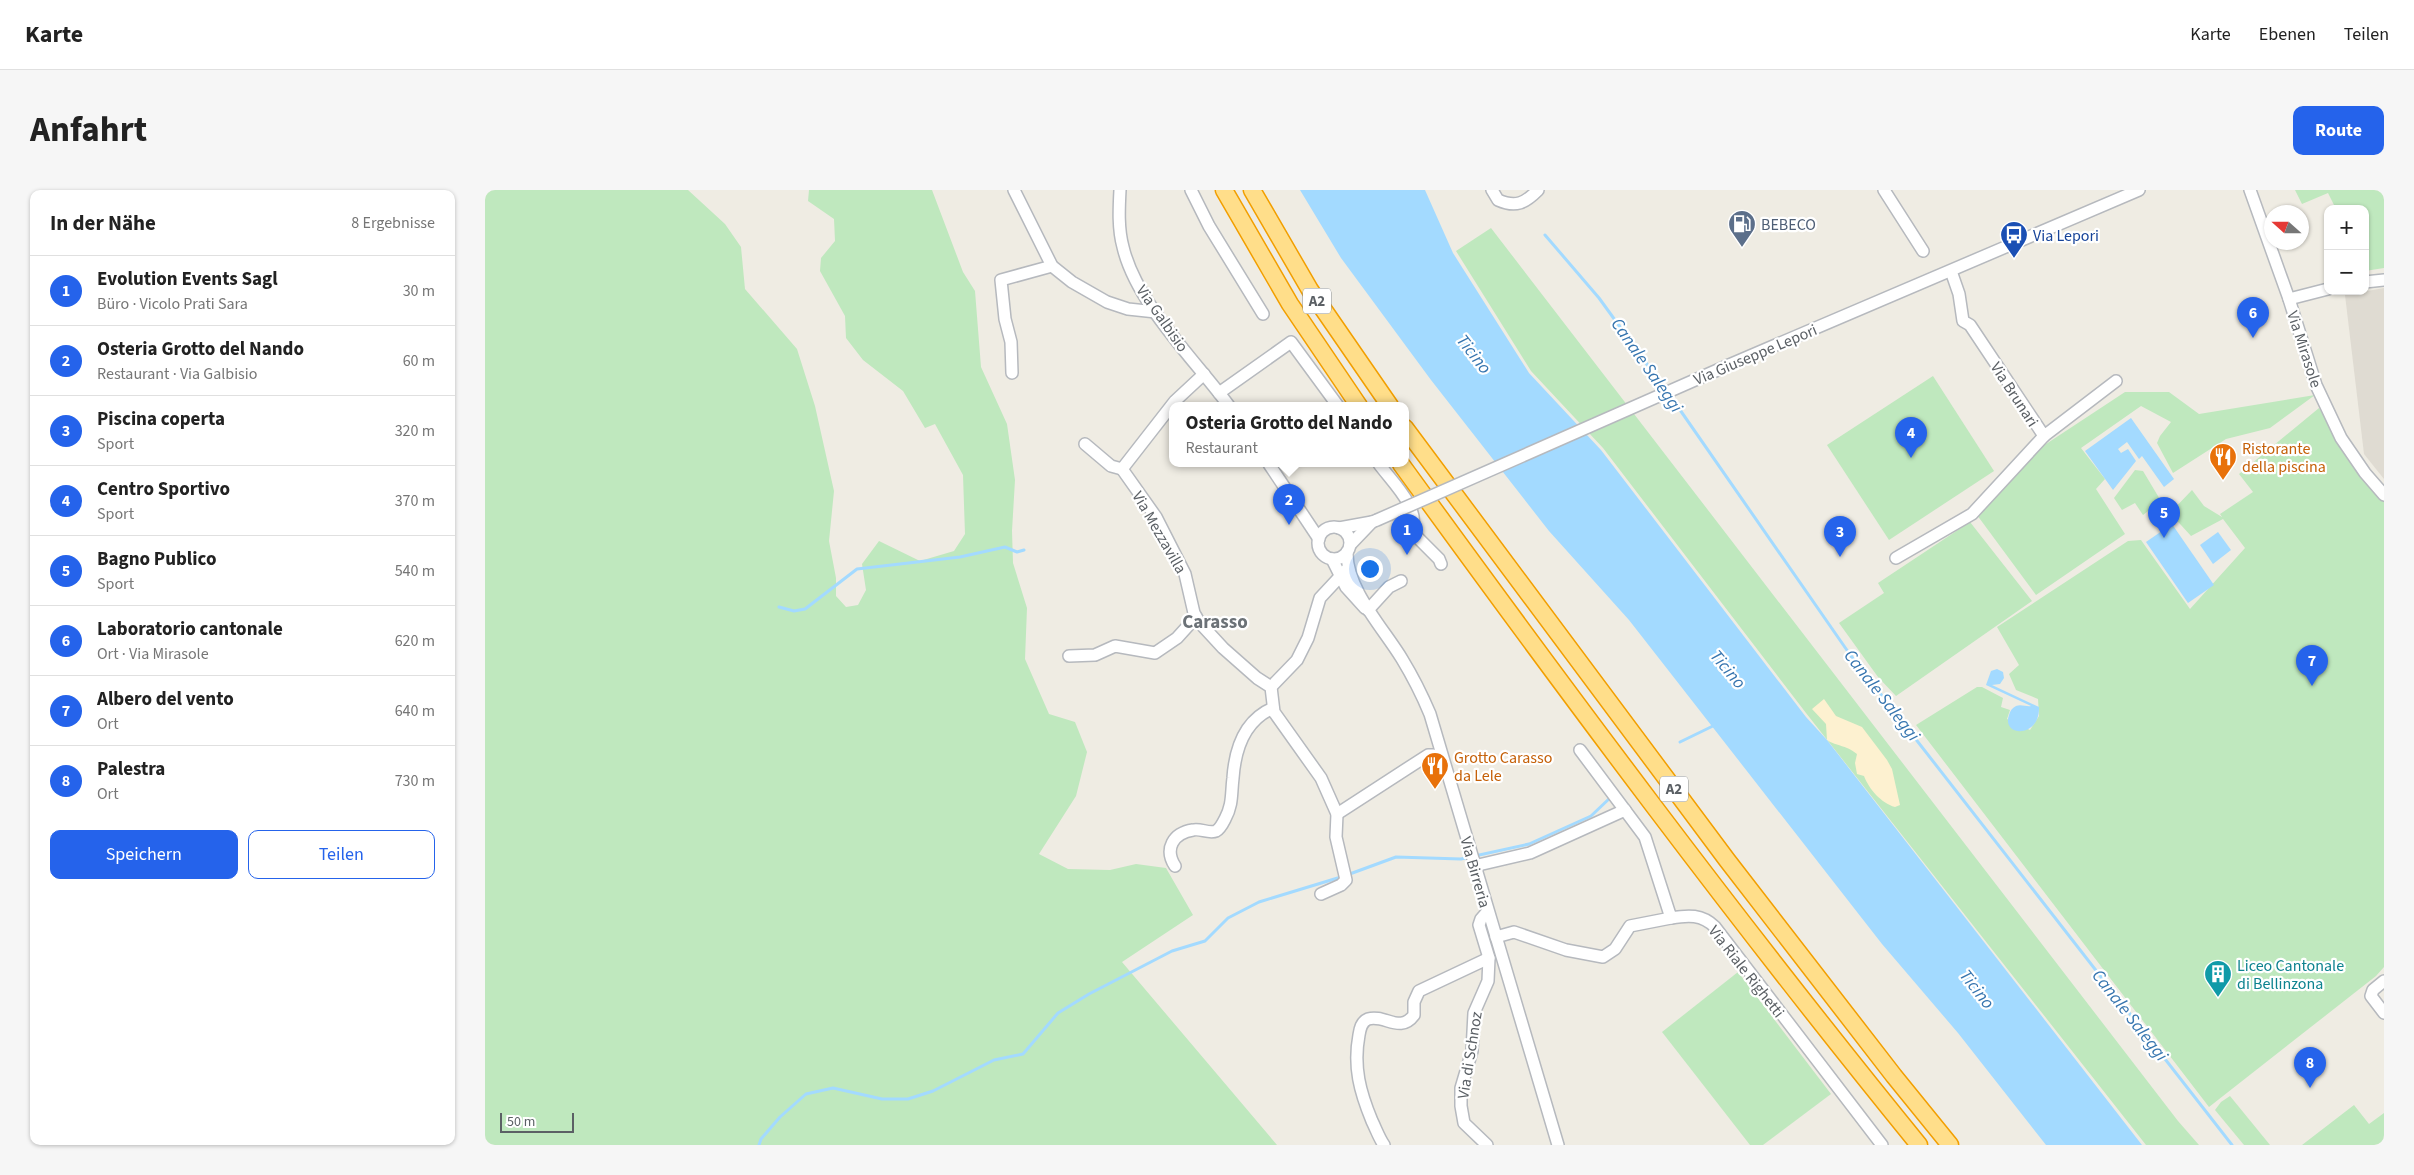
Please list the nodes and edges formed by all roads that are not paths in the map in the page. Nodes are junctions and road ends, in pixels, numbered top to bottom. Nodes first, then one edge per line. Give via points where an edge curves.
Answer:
1 (1014, 190) edge
2 (1120, 190) edge
3 (1191, 190) edge
4 (1224, 190) edge
5 (1252, 190) edge
6 (1492, 190) edge
7 (1538, 190) edge
8 (1884, 190) edge
9 (2139, 190) edge
10 (2250, 190) edge
11 (1923, 251) dead end
12 (1052, 266) junction
13 (1951, 271) junction
14 (2384, 280) edge
15 (2369, 282) edge
16 (2324, 290) edge
17 (2289, 299) junction
18 (1156, 312) junction
19 (1263, 314) dead end
20 (1012, 373) dead end
21 (1204, 374) junction
22 (2116, 381) dead end
23 (1219, 393) junction
24 (1174, 402) edge
25 (1226, 402) edge
26 (1335, 402) edge
27 (1356, 402) edge
28 (1387, 402) edge
29 (1169, 409) edge
30 (1409, 433) edge
31 (2044, 436) junction
32 (1085, 444) dead end
33 (1271, 467) edge
34 (1381, 467) edge
35 (1403, 467) edge
36 (1122, 468) junction
37 (2384, 495) edge
38 (1306, 520) junction
39 (1374, 521) junction
40 (1333, 529) junction
41 (1319, 539) junction
42 (1348, 549) junction
43 (1896, 558) dead end
44 (1332, 559) junction
45 (1441, 564) dead end
46 (1343, 572) junction
47 (1401, 581) dead end
48 (1368, 610) junction
49 (1195, 617) junction
50 (1069, 656) dead end
51 (1271, 687) junction
52 (1273, 708) junction
53 (1580, 750) dead end
54 (1448, 774) junction
55 (1625, 810) junction
56 (1337, 814) junction
57 (1474, 863) junction
58 (1175, 866) dead end
59 (1321, 894) dead end
60 (1487, 912) junction
61 (1671, 918) junction
62 (1496, 937) junction
63 (1489, 958) junction
64 (2384, 981) edge
65 (2384, 1013) edge
66 (1384, 1145) edge
67 (1487, 1145) edge
68 (1559, 1145) edge
69 (1882, 1145) edge
70 (1919, 1145) edge
71 (1950, 1145) edge

1 - 12 street
2 - 18 street, Via Galbisio via 1123,248 1135,277
3 - 19 street via 1209,226
4 - 27 highway, A2 via 1290,304
5 - 28 highway, A2 via 1310,290
6 - 7 street via 1498,200 1515,204 1525,202
8 - 11 street
9 - 13 street, Via Giuseppe Lepori
10 - 17 street, Via Mirasole
12 - 18 street via 1107,302 1128,309
12 - 20 street via 1001,280 1011,342
13 - 31 street, Via Brunari via 1963,321 1970,325
13 - 39 street, Via Giuseppe Lepori, bridge
14 - 15 street
16 - 17 street
17 - 37 street, Via Mirasole via 2315,382 2329,414 2341,438
18 - 21 street, Via Galbisio
21 - 23 street, Via Galbisio
21 - 24 street
22 - 31 street, Via Brunari
23 - 25 street, Via Galbisio
23 - 26 street via 1291,342
29 - 36 street
30 - 71 highway, A2 via 1733,868
31 - 43 street via 1972,514
32 - 36 street via 1111,466
33 - 38 street
34 - 45 street via 1409,505 1414,520 1412,532
35 - 70 highway, A2 via 1795,990
36 - 49 street, Via Mezzavilla via 1156,517 1185,574
38 - 40 street
38 - 41 street
39 - 40 street, Via Giuseppe Lepori
39 - 42 street, Via Giuseppe Lepori
40 - 41 street
40 - 42 street via 1348,536
41 - 44 street via 1321,552
42 - 44 street via 1340,558
42 - 46 street, Via Birreria
44 - 46 street, Via Birreria
46 - 48 street, Via Birreria
46 - 51 street via 1320,598 1301,654
47 - 48 street via 1389,587
48 - 54 street, Via Birreria via 1402,658 1422,695
49 - 50 street via 1177,638 1155,653 1115,646 1095,655
49 - 51 street, Via Mezzavilla via 1223,648
51 - 52 street
52 - 56 street via 1321,778
52 - 58 street via 1252,722 1243,736 1234,769 1232,803 1220,827 1213,832 1191,830 1173,840 1169,856
53 - 55 street
54 - 56 street via 1440,771 1433,754 1427,755
54 - 57 street, Via Birreria
55 - 57 street via 1531,853
55 - 61 street via 1645,837
56 - 59 street via 1336,837 1346,878 1341,886
57 - 60 street, Via Birreria
60 - 62 street, Via Birreria
60 - 63 street via 1479,925
61 - 62 street, Via Riale Righetti via 1630,926 1615,949 1603,957 1566,950 1513,932
61 - 69 street, Via Riale Righetti via 1700,917 1715,927
62 - 68 street, Via Birreria
63 - 66 street via 1419,991 1414,1002 1414,1015 1406,1022 1396,1024 1373,1019 1362,1025 1356,1057 1358,1081
63 - 67 street, Via di Schnoz via 1487,986 1474,1013 1471,1051 1461,1088 1464,1123
64 - 65 street via 2371,996

